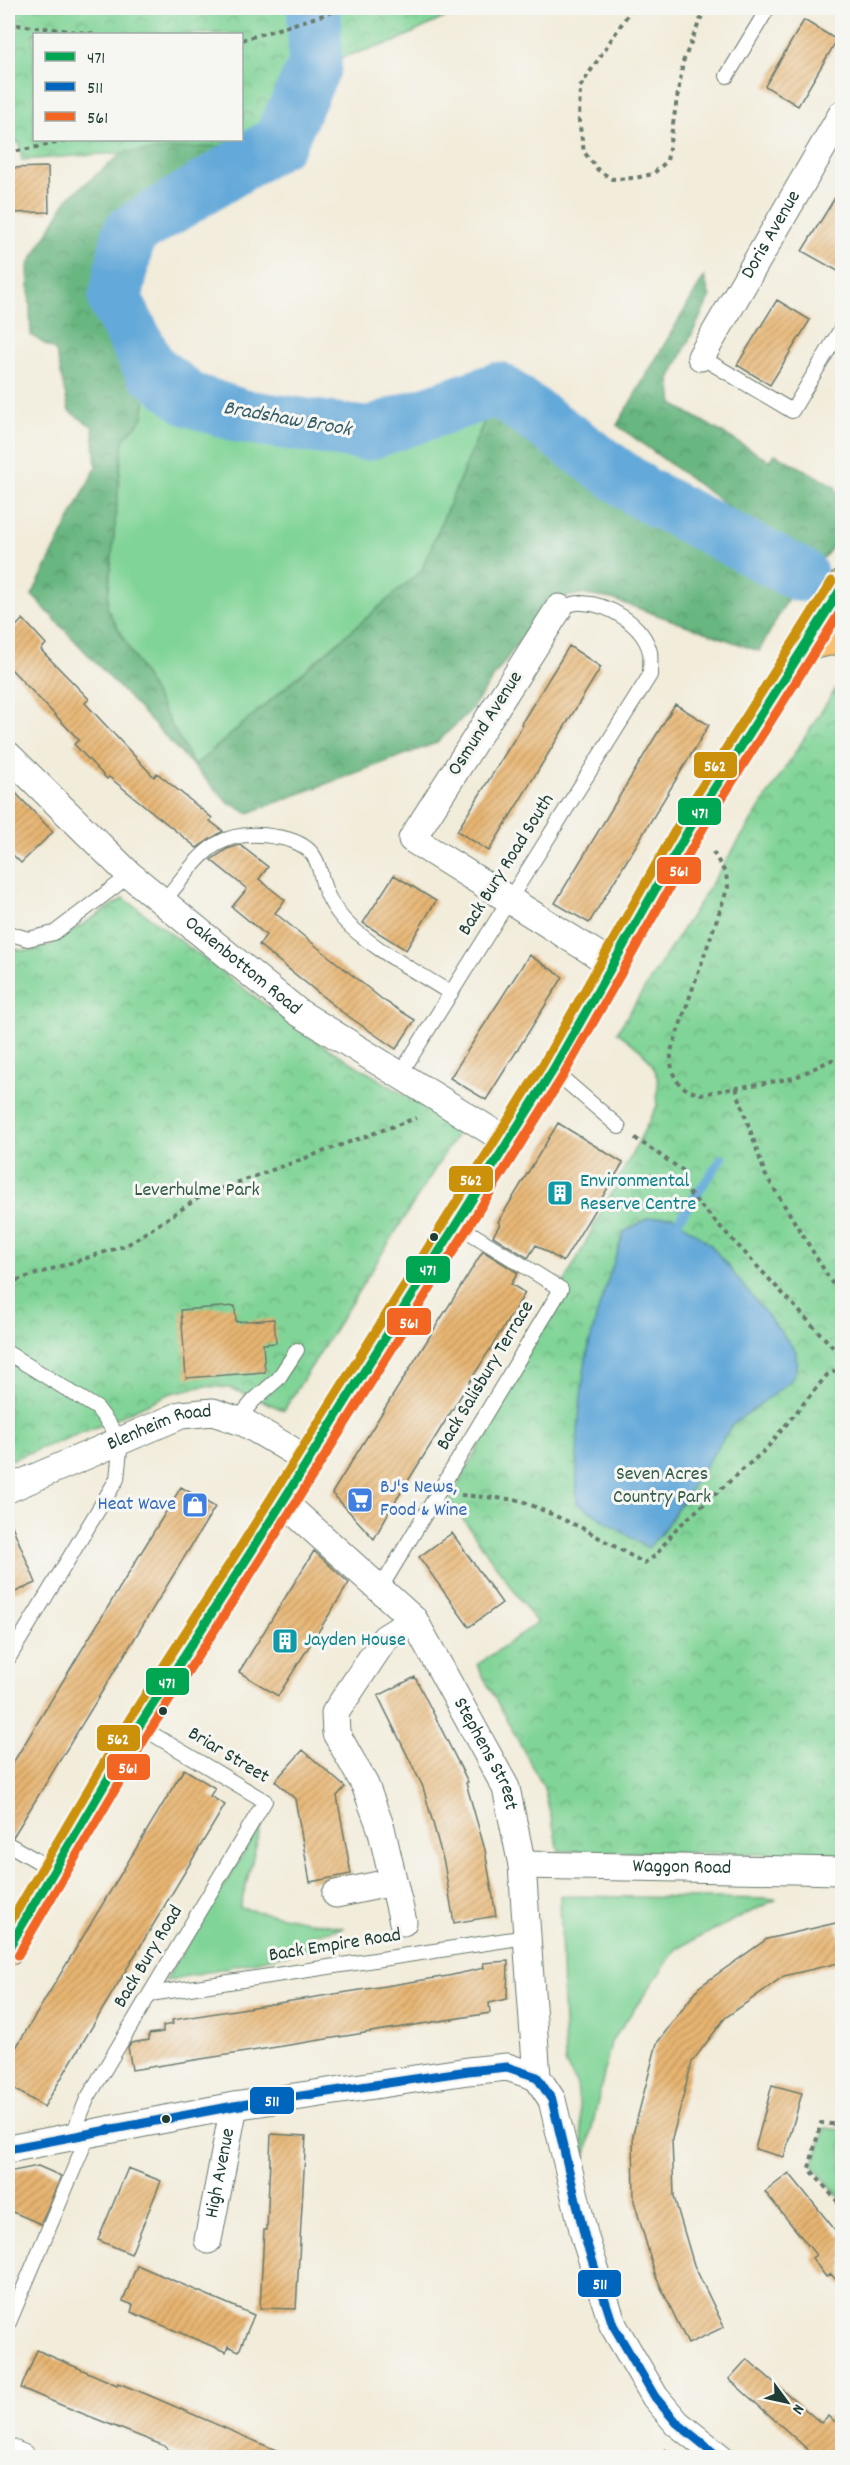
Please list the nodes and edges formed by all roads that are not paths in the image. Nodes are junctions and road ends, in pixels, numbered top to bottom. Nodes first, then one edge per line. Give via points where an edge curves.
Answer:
1 (768, 8) edge
2 (726, 76) dead end
3 (843, 114) edge
4 (843, 327) edge
5 (700, 357) joint
6 (843, 587) edge
7 (559, 608) joint
8 (843, 636) edge
9 (807, 644) junction
10 (8, 755) edge
11 (130, 874) junction
12 (508, 900) junction
13 (163, 902) junction
14 (8, 933) edge
15 (612, 964) junction
16 (450, 993) junction
17 (553, 1070) junction
18 (399, 1076) junction
19 (619, 1127) road end
20 (507, 1141) junction
21 (456, 1223) junction
22 (297, 1350) dead end
23 (8, 1353) edge
24 (237, 1420) junction
25 (122, 1440) junction
26 (308, 1460) junction
27 (8, 1489) edge
28 (282, 1501) junction
29 (380, 1589) junction
30 (414, 1620) junction
31 (8, 1659) edge
32 (139, 1726) junction
33 (265, 1801) joint
34 (8, 1844) edge
35 (522, 1865) junction
36 (52, 1870) junction
37 (843, 1870) edge
38 (393, 1882) junction
39 (336, 1894) dead end
40 (403, 1922) dead end
41 (526, 1937) junction
42 (8, 1949) edge
43 (150, 1994) junction
44 (537, 2077) junction
45 (234, 2106) junction
46 (81, 2135) junction
47 (8, 2149) edge
48 (208, 2240) dead end
49 (8, 2325) edge
50 (8, 2452) edge
51 (22, 2457) edge
52 (721, 2457) edge

1 - 2 lane
3 - 5 street, Doris Avenue
4 - 5 lane via 792,411
6 - 9 highway
7 - 12 street, Osmund Avenue via 412,839
7 - 12 lane, Back Bury Road South via 580,602 605,606 622,615 638,630 650,652 650,675
8 - 9 highway
9 - 15 highway via 695,819
10 - 11 street, Oakenbottom Road
11 - 13 street, Oakenbottom Road
11 - 14 lane via 54,933 28,939
12 - 15 street
12 - 16 lane, Back Bury Road South
13 - 16 lane via 207,849 231,836 265,834 291,839 311,852 320,865 324,888 333,905 356,931
13 - 18 street, Oakenbottom Road via 298,1012
15 - 17 highway
16 - 18 lane, Back Bury Road South
17 - 19 lane
17 - 20 highway
18 - 20 street, Oakenbottom Road
20 - 21 highway
21 - 26 highway
21 - 29 lane, Back Salisbury Terrace via 561,1289
22 - 24 lane via 278,1378
23 - 25 lane via 97,1408
24 - 25 street, Blenheim Road via 213,1412 181,1415
24 - 26 street, Blenheim Road
25 - 27 street, Blenheim Road
25 - 31 lane via 117,1479
26 - 28 highway
28 - 29 street, Stephens Street
28 - 32 highway
29 - 30 street, Stephens Street
30 - 35 street, Stephens Street via 506,1788
30 - 38 street via 385,1638 335,1713 336,1733 365,1785 381,1827
32 - 33 lane, Briar Street
32 - 36 highway
33 - 43 lane, Back Bury Road
34 - 36 lane
35 - 37 street, Waggon Road
35 - 41 street, Stephens Street
36 - 42 highway
38 - 39 street
38 - 40 street
41 - 43 lane, Back Empire Road
41 - 44 street, Stephens Street
43 - 46 lane, Back Bury Road via 87,2099
44 - 45 street via 507,2067
44 - 52 street via 552,2100 585,2238 613,2325 654,2397 677,2423
45 - 46 street
45 - 48 street, High Avenue
46 - 47 street
46 - 49 lane, Back Bury Road
50 - 51 street

